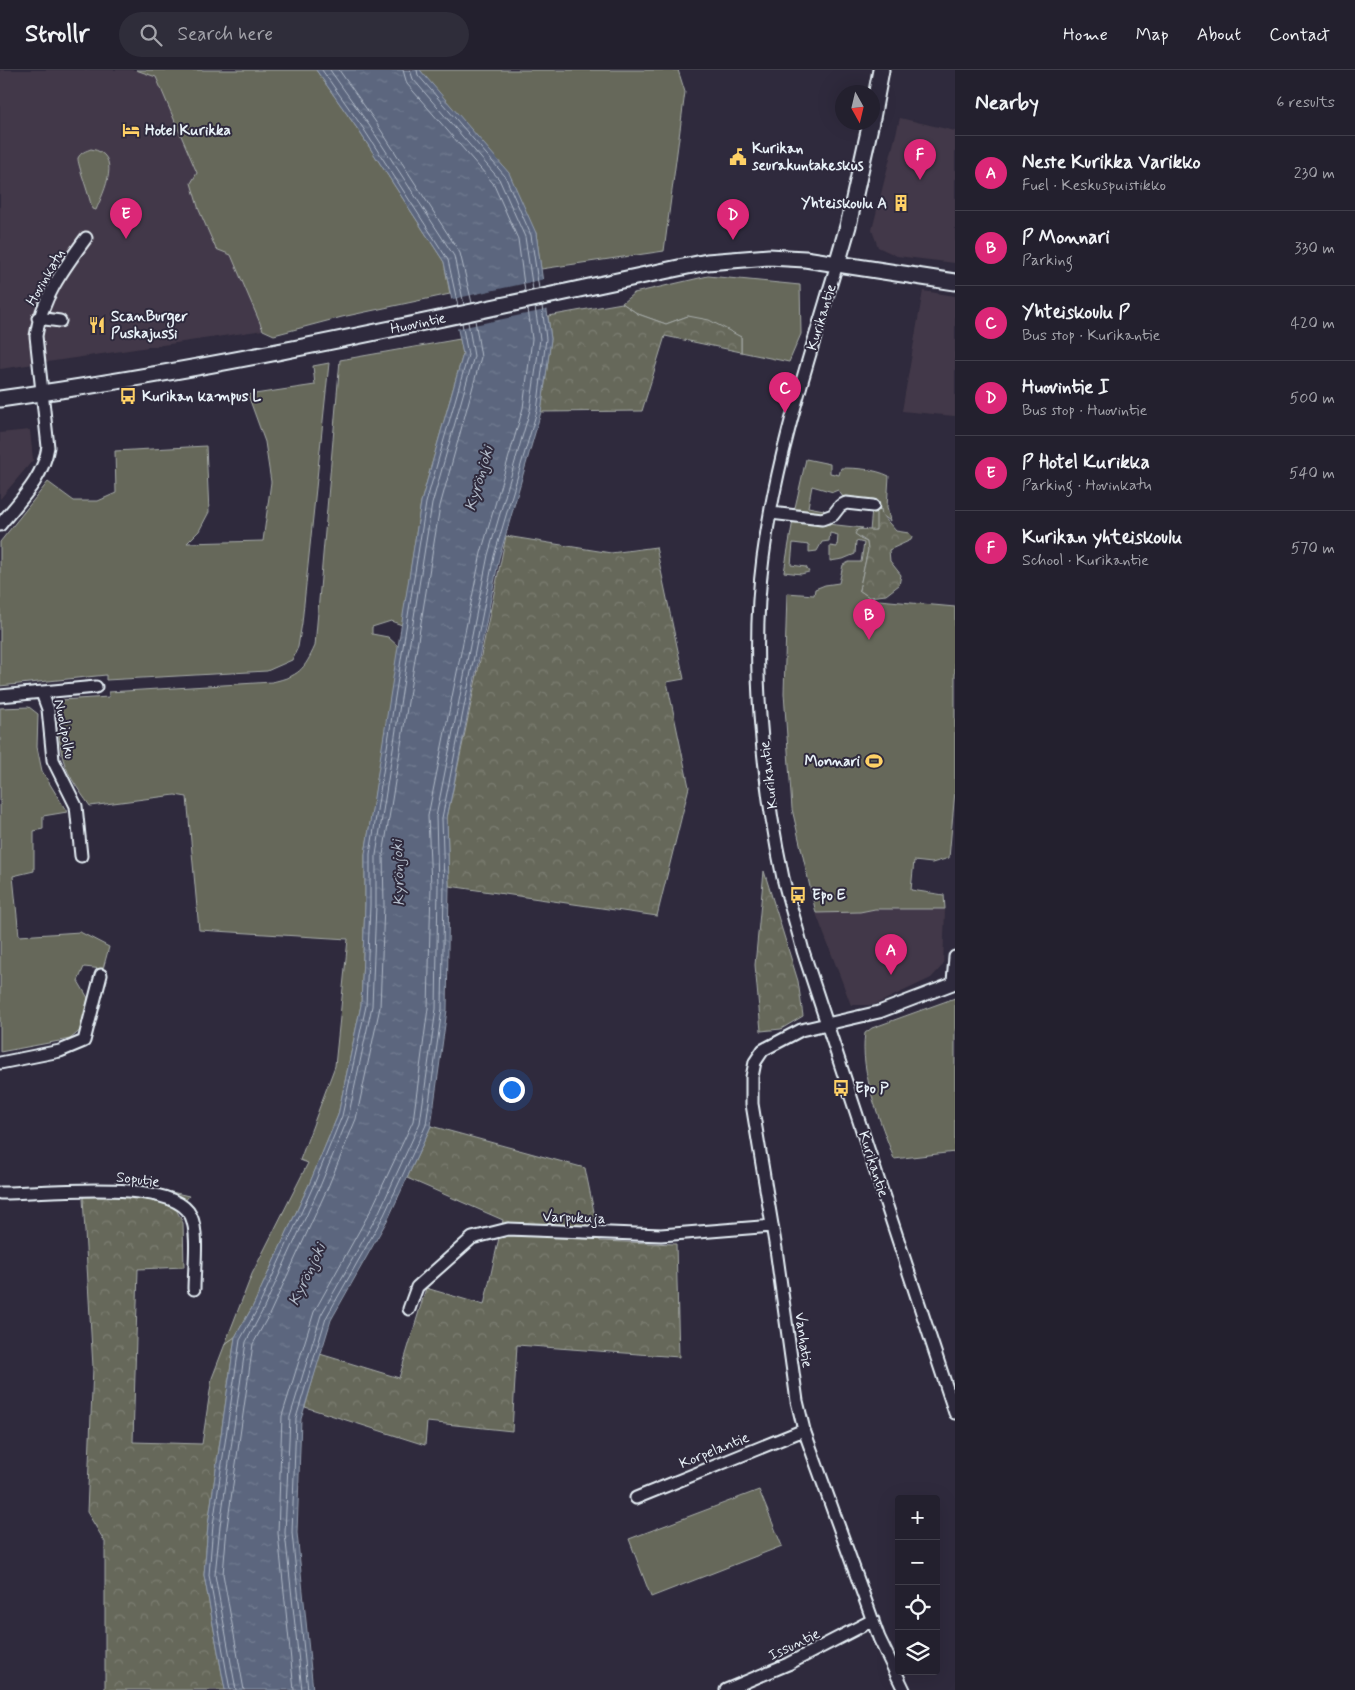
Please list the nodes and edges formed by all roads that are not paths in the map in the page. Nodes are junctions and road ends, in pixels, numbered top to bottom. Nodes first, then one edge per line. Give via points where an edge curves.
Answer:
1 (881, 70) edge
2 (878, 85) edge
3 (870, 130) edge
4 (86, 238) dead end
5 (837, 264) junction
6 (955, 282) edge
7 (38, 318) junction
8 (60, 321) dead end
9 (43, 393) junction
10 (0, 399) edge
11 (872, 506) dead end
12 (771, 513) junction
13 (0, 524) edge
14 (96, 687) dead end
15 (42, 692) junction
16 (0, 696) edge
17 (81, 856) dead end
18 (955, 957) edge
19 (101, 975) dead end
20 (954, 982) edge
21 (828, 1024) junction
22 (0, 1063) edge
23 (0, 1193) edge
24 (772, 1226) junction
25 (194, 1289) dead end
26 (409, 1309) dead end
27 (950, 1382) edge
28 (955, 1413) edge
29 (804, 1430) junction
30 (636, 1498) dead end
31 (873, 1620) junction
32 (726, 1690) edge
33 (904, 1690) edge

1 - 2 main road
3 - 5 main road, Kurikantie
4 - 7 street, Hovinkatu via 49,294
5 - 6 main road, Huovintie
5 - 9 main road, Huovintie via 769,257 707,262 286,351
5 - 12 street, Kurikantie via 790,423
7 - 8 street
7 - 9 street, Hovinkatu via 36,336
9 - 10 main road, Huovintie
9 - 13 street, Hovinkatu via 48,447 46,460 32,486
11 - 12 street via 846,504 822,519
12 - 21 street, Kurikantie via 758,615 768,790 783,878
14 - 15 street
15 - 16 street
15 - 17 street, Nuolipolku via 48,709 52,760 76,806
18 - 20 street
19 - 22 street via 84,1041 60,1051
20 - 21 street, Vanhatie via 879,1012
21 - 24 street, Vanhatie via 801,1030 780,1040 763,1050 755,1062 752,1104
21 - 27 street, Kurikantie
23 - 25 street, Soputie via 114,1190 178,1201 192,1218
24 - 26 street, Varpukuja via 661,1235 508,1229 472,1238 417,1287
24 - 29 street, Vanhatie
27 - 28 street, Kurikantie
29 - 30 street, Korpelantie
29 - 31 street, Vanhatie
31 - 32 street, Issuntie via 788,1664
31 - 33 street, Vanhatie

